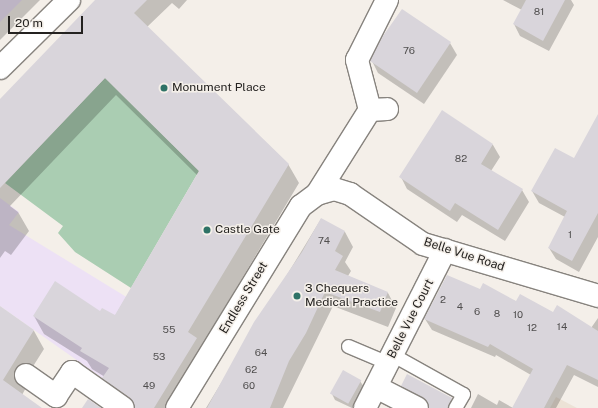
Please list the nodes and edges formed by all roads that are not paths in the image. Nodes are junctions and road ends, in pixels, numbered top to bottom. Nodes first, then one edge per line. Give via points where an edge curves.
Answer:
1 (69, 0) edge
2 (387, 0) edge
3 (0, 68) edge
4 (317, 194) junction
5 (445, 250) junction
6 (598, 296) edge
7 (348, 346) dead end
8 (390, 359) junction
9 (26, 375) dead end
10 (376, 387) junction
11 (123, 408) edge
12 (176, 408) edge
13 (365, 408) edge
14 (417, 408) edge
15 (455, 408) edge

1 - 3 street
2 - 4 street via 356,60 378,110
4 - 5 street, Belle Vue Road via 334,189 350,194 422,244
4 - 12 street, Endless Street via 301,206
5 - 6 street, Belle Vue Road
5 - 8 street, Belle Vue Court
7 - 8 lane
8 - 10 street, Belle Vue Court
8 - 15 lane via 463,394
9 - 11 street via 56,396 72,372
10 - 13 street, Belle Vue Court
10 - 14 street

